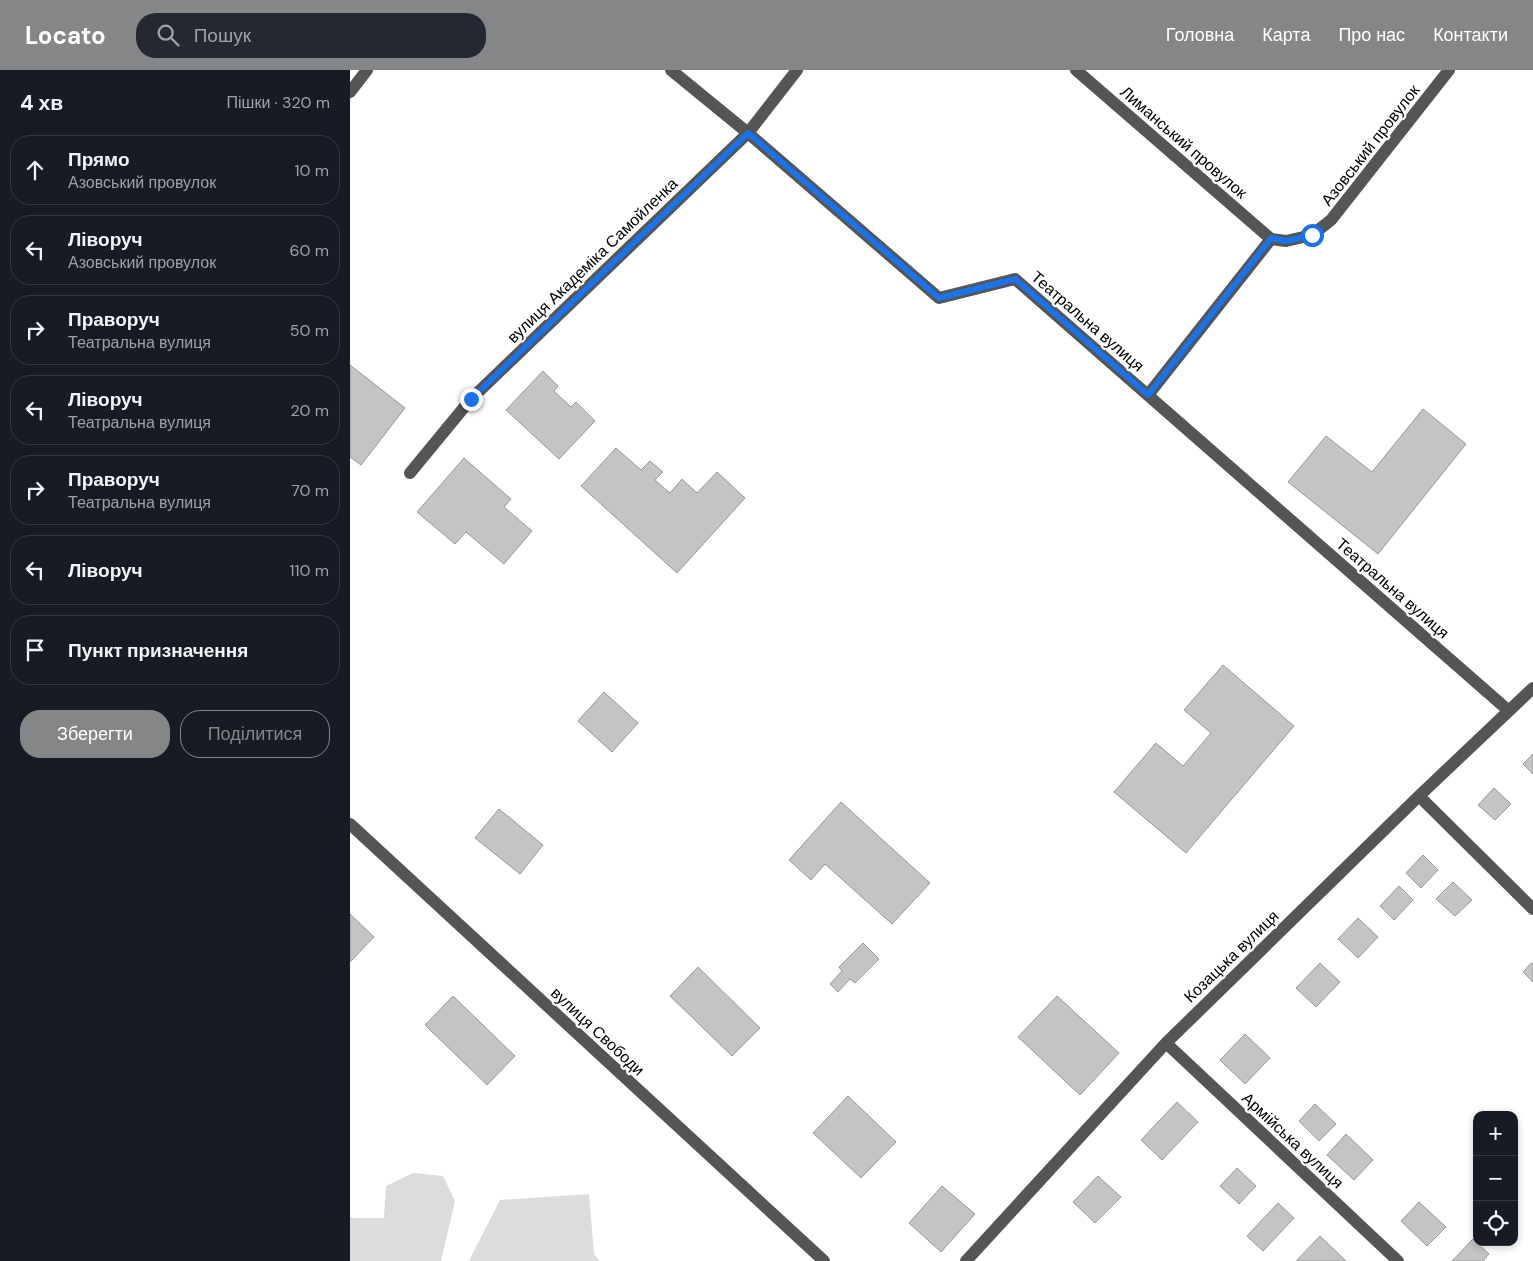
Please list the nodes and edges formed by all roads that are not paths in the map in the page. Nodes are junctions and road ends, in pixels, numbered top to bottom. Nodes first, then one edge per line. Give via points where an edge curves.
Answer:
1 (368, 70) edge
2 (671, 70) edge
3 (797, 70) edge
4 (1076, 70) edge
5 (1449, 70) edge
6 (350, 92) edge
7 (748, 133) junction
8 (1271, 238) junction
9 (1148, 395) junction
10 (410, 473) dead end
11 (1533, 688) edge
12 (1509, 711) junction
13 (1419, 796) junction
14 (350, 824) edge
15 (1533, 909) edge
16 (1166, 1043) junction
17 (824, 1261) edge
18 (966, 1261) edge
19 (1398, 1261) edge

1 - 6 street
2 - 7 street, Театральна вулиця
3 - 7 street, вулиця Академіка Самойленка
4 - 8 street, Лиманський провулок
5 - 8 street, Азовський провулок via 1331,220 1312,235 1286,241
7 - 9 street, Театральна вулиця via 939,298 1015,279
7 - 10 street, вулиця Академіка Самойленка via 471,399
8 - 9 street
9 - 12 street, Театральна вулиця
11 - 12 street, Козацька вулиця
12 - 13 street, Козацька вулиця
13 - 15 street
13 - 16 street, Козацька вулиця
14 - 17 street, вулиця Свободи
16 - 18 street, Козацька вулиця
16 - 19 street, Армійська вулиця

